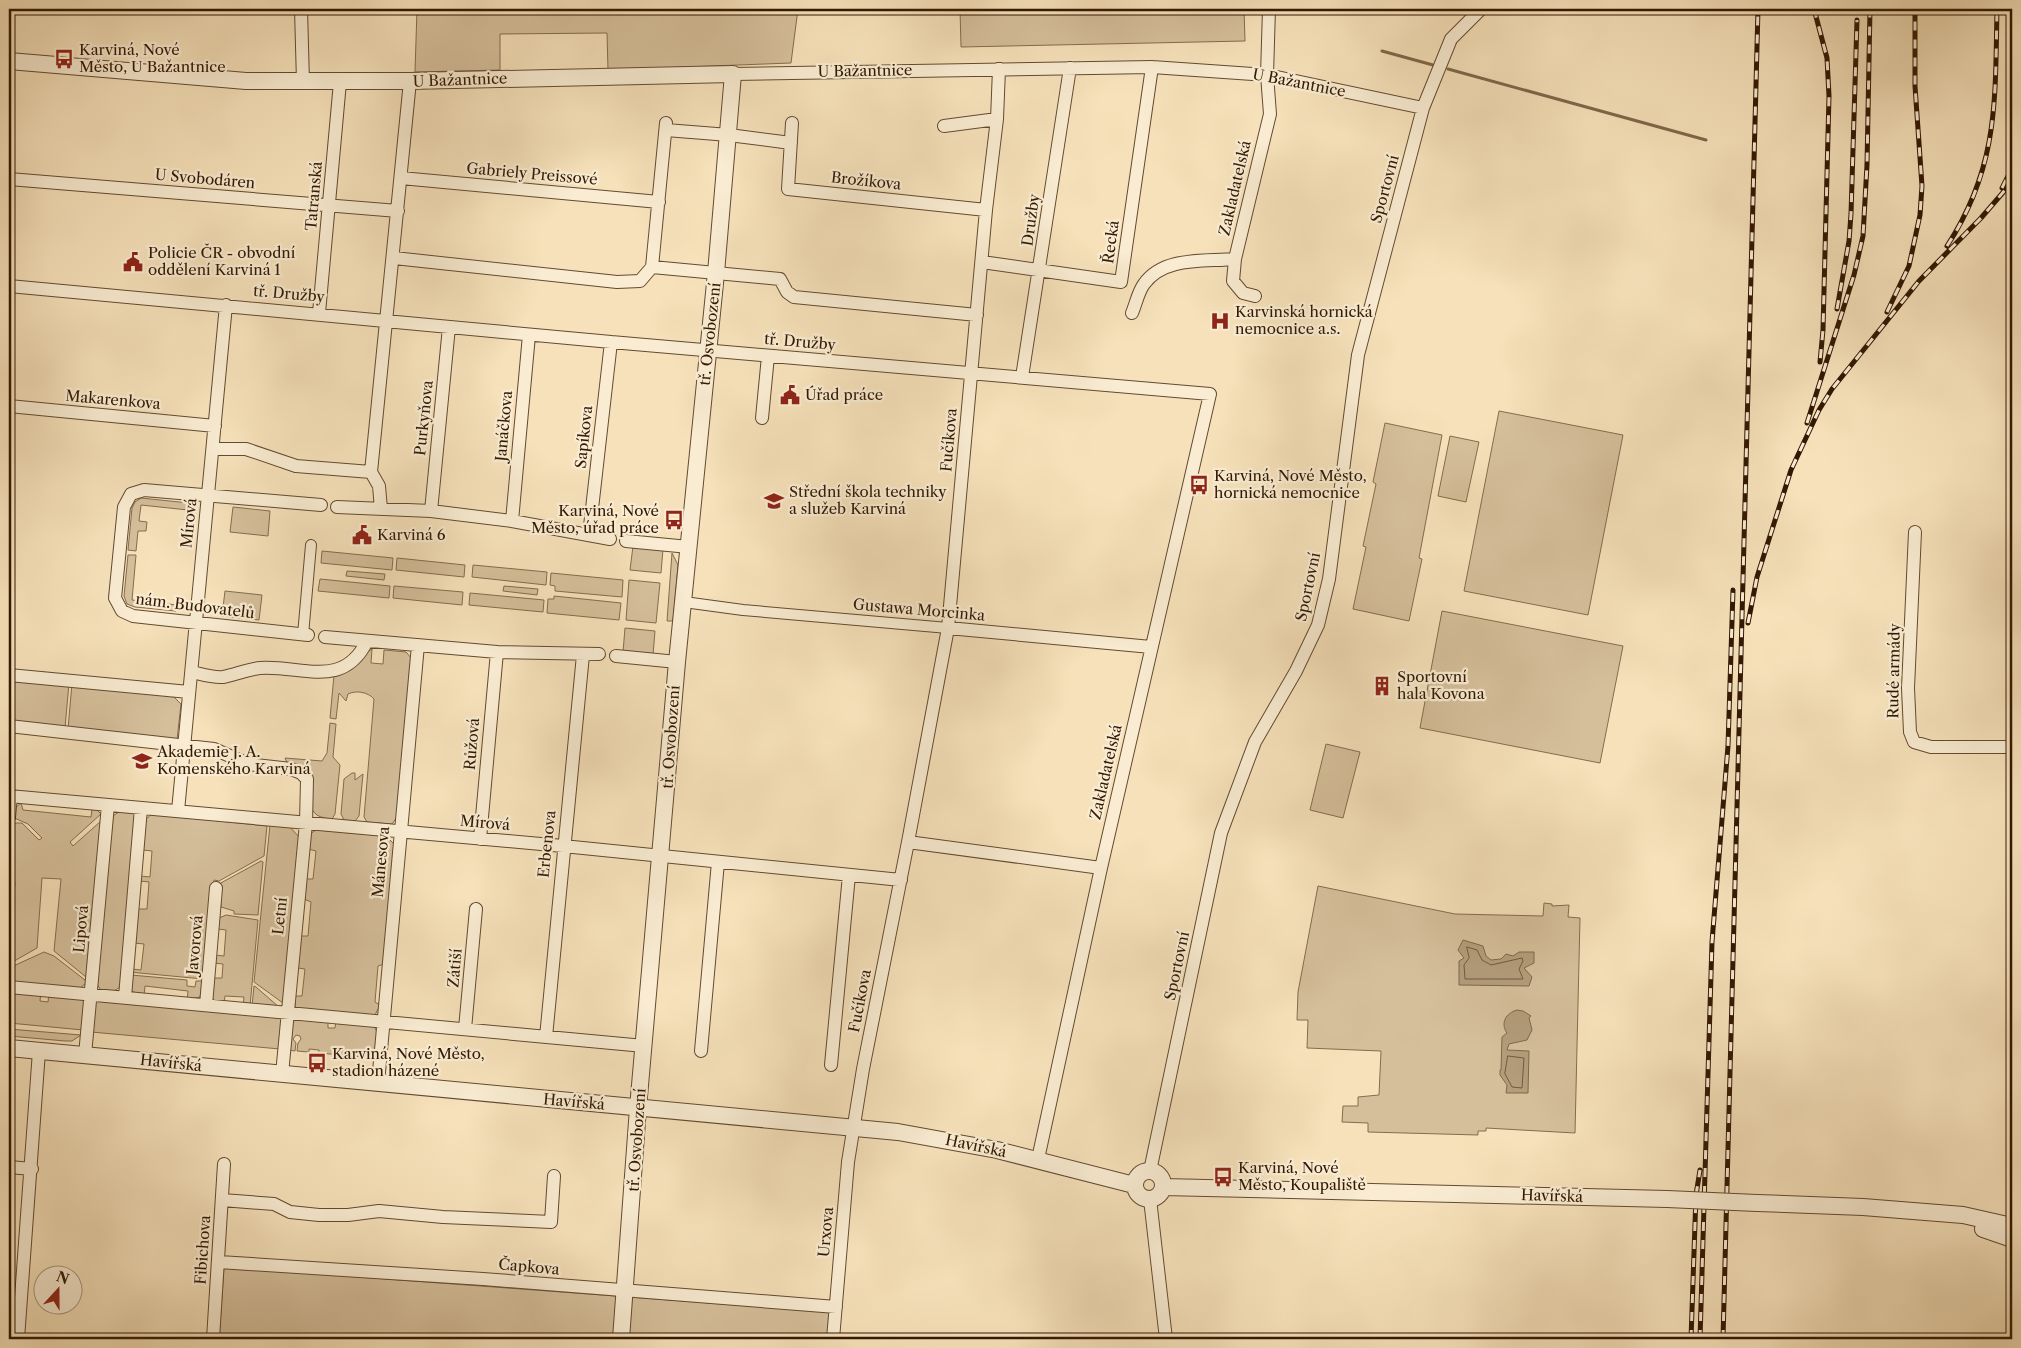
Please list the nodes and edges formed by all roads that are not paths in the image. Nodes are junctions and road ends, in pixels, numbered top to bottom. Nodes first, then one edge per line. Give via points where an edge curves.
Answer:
1 (301, 9) edge
2 (1269, 9) edge
3 (1481, 9) edge
4 (9, 61) edge
5 (1152, 67) junction
6 (1070, 68) junction
7 (999, 69) junction
8 (733, 74) junction
9 (1267, 74) junction
10 (303, 82) junction
11 (340, 82) junction
12 (410, 82) junction
13 (1423, 108) junction
14 (997, 119) junction
15 (792, 123) dead end
16 (944, 126) dead end
17 (729, 135) junction
18 (791, 143) junction
19 (401, 178) junction
20 (9, 179) edge
21 (659, 202) junction
22 (330, 205) junction
23 (986, 210) junction
24 (398, 212) junction
25 (394, 258) junction
26 (1235, 259) junction
27 (982, 262) junction
28 (652, 267) junction
29 (716, 272) junction
30 (1040, 272) junction
31 (9, 286) edge
32 (1255, 296) dead end
33 (226, 305) junction
34 (319, 313) junction
35 (977, 314) junction
36 (1132, 314) dead end
37 (387, 321) junction
38 (449, 327) junction
39 (528, 335) junction
40 (611, 342) junction
41 (708, 349) junction
42 (768, 356) junction
43 (972, 374) junction
44 (1022, 377) junction
45 (1210, 394) joint
46 (9, 406) edge
47 (762, 418) dead end
48 (215, 426) junction
49 (214, 449) junction
50 (371, 472) junction
51 (208, 494) junction
52 (321, 505) dead end
53 (338, 507) dead end
54 (381, 509) junction
55 (431, 511) junction
56 (512, 521) junction
57 (1915, 532) dead end
58 (590, 535) junction
59 (610, 539) dead end
60 (626, 541) dead end
61 (311, 545) dead end
62 (689, 546) junction
63 (684, 602) junction
64 (195, 623) junction
65 (948, 628) junction
66 (306, 635) joint
67 (325, 637) dead end
68 (367, 641) junction
69 (418, 645) junction
70 (1151, 647) junction
71 (497, 652) junction
72 (599, 654) dead end
73 (583, 655) junction
74 (616, 656) dead end
75 (677, 662) junction
76 (192, 672) junction
77 (9, 675) edge
78 (189, 692) junction
79 (9, 726) edge
80 (183, 744) junction
81 (2012, 747) edge
82 (10, 796) edge
83 (108, 805) junction
84 (141, 808) junction
85 (178, 811) junction
86 (9, 817) edge
87 (306, 823) junction
88 (399, 831) junction
89 (480, 839) junction
90 (908, 842) junction
91 (563, 846) junction
92 (662, 856) junction
93 (718, 862) junction
94 (1101, 868) junction
95 (849, 875) junction
96 (901, 880) junction
97 (216, 888) dead end
98 (476, 910) dead end
99 (9, 987) edge
100 (92, 994) junction
101 (125, 997) junction
102 (206, 1005) junction
103 (286, 1013) junction
104 (384, 1021) junction
105 (465, 1029) junction
106 (546, 1037) junction
107 (644, 1046) junction
108 (9, 1048) edge
109 (39, 1051) junction
110 (701, 1051) dead end
111 (85, 1055) junction
112 (831, 1065) dead end
113 (282, 1074) junction
114 (378, 1083) junction
115 (638, 1108) junction
116 (854, 1128) junction
117 (1038, 1159) junction
118 (224, 1164) dead end
119 (9, 1167) edge
120 (32, 1169) junction
121 (1150, 1171) junction
122 (554, 1176) dead end
123 (1134, 1185) junction
124 (1163, 1187) junction
125 (1150, 1199) junction
126 (222, 1200) junction
127 (1940, 1215) junction
128 (2012, 1226) edge
129 (2012, 1239) edge
130 (219, 1262) junction
131 (625, 1290) junction
132 (836, 1307) junction
133 (18, 1339) edge
134 (213, 1339) edge
135 (621, 1339) edge
136 (833, 1339) edge
137 (1166, 1339) edge

1 - 10 street
2 - 9 street, Zakladatelská
3 - 13 street, Sportovní via 1451,39
4 - 10 street, U Bažantnice via 246,81
5 - 6 street, U Bažantnice
5 - 9 street, U Bažantnice
5 - 30 street, Řecká via 1121,282
6 - 7 street, U Bažantnice
6 - 30 street, Družby
7 - 8 street, U Bažantnice
7 - 14 street, Fučíkova
8 - 12 street, U Bažantnice
8 - 17 street, tř. Osvobození
9 - 13 street, U Bažantnice
9 - 26 street, Zakladatelská via 1270,114
10 - 11 street, U Bažantnice
11 - 12 street, U Bažantnice
11 - 22 street, Tatranská
12 - 19 street
13 - 121 street, Sportovní via 1358,355 1329,579 1318,625 1255,742 1221,832
14 - 16 street
14 - 23 street, Fučíkova
15 - 18 street, Brožíkova
17 - 18 street
17 - 21 street via 666,126
17 - 29 street, tř. Osvobození
18 - 23 street, Brožíkova via 788,190
19 - 21 street, Gabriely Preissové
19 - 24 street
20 - 22 street, U Svobodáren
21 - 28 street
22 - 24 street, U Svobodáren
22 - 34 street, Tatranská
23 - 27 street, Fučíkova
24 - 25 street
25 - 28 street via 617,282 640,281
25 - 37 street
26 - 32 street, Zakladatelská via 1233,281 1243,293
26 - 36 street via 1168,265 1156,270 1143,286
27 - 30 street, Řecká
27 - 35 street, Fučíkova
28 - 29 street
29 - 35 street via 780,279 794,297
29 - 41 street, tř. Osvobození
30 - 44 street, Družby
31 - 33 street, tř. Družby
33 - 34 street, tř. Družby
33 - 48 street, Mírová
34 - 37 street, tř. Družby
35 - 43 street, Fučíkova
37 - 38 street, tř. Družby
37 - 50 street
38 - 39 street, tř. Družby
38 - 55 street, Purkyňova
39 - 40 street, tř. Družby
39 - 56 street, Janáčkova
40 - 41 street, tř. Družby
40 - 58 street, Sapíkova
41 - 42 street, tř. Družby
41 - 62 street, tř. Osvobození
42 - 43 street, tř. Družby
42 - 47 street
43 - 44 street, tř. Družby
43 - 65 street, Fučíkova
44 - 45 street, tř. Družby
45 - 70 street, Zakladatelská
46 - 48 street, Makarenkova
48 - 49 street, Mírová
49 - 50 street via 246,449 296,466
49 - 51 street, Mírová
50 - 54 street via 379,486
51 - 52 street, nám. Budovatelů
51 - 64 street, Mírová
51 - 64 street, nám. Budovatelů via 136,491 126,499 124,507 117,605 127,614
53 - 54 street
54 - 55 street
55 - 56 street
56 - 58 street
57 - 81 street, Rudé armády via 1908,688 1910,732 1914,742 1931,747
58 - 59 street
60 - 62 street
61 - 66 street
62 - 63 street, tř. Osvobození
63 - 65 street, Gustawa Morcinka
63 - 75 street, tř. Osvobození
64 - 66 street, nám. Budovatelů
64 - 76 street, Mírová
65 - 70 street, Gustawa Morcinka
65 - 90 street, Fučíkova
67 - 68 street
68 - 69 street
68 - 76 street via 360,655 346,667 326,673 260,668 221,677
69 - 71 street
69 - 88 street, Mánesova
70 - 94 street, Zakladatelská
71 - 73 street
71 - 89 street, Růžová
72 - 73 street
73 - 91 street, Erbenova
74 - 75 street
75 - 92 street, tř. Osvobození
76 - 78 street, Mírová
77 - 78 street
78 - 80 street, Mírová
79 - 80 street
80 - 85 street, Mírová
80 - 87 street via 214,749 248,764 291,769 301,774 307,779
82 - 83 street, Mírová
82 - 86 street
83 - 84 street, Mírová
83 - 100 street, Lipová
84 - 85 street, Mírová
84 - 101 street
85 - 87 street, Mírová
87 - 88 street, Mírová
87 - 103 street, Letní
88 - 89 street, Mírová
88 - 104 street, Mánesova
89 - 91 street, Mírová
90 - 94 street
90 - 96 street, Fučíkova
91 - 92 street, Mírová
91 - 106 street, Erbenova
92 - 93 street
92 - 107 street, tř. Osvobození
93 - 95 street
93 - 110 street
94 - 117 street, Zakladatelská
95 - 96 street
95 - 112 street, Fučíkova
96 - 116 street, Fučíkova
97 - 102 street, Javorová
98 - 105 street, Zátiší
99 - 100 street
100 - 101 street
100 - 111 street, Lipová
101 - 102 street
102 - 103 street
103 - 104 street
103 - 113 street, Letní
104 - 105 street
104 - 114 street, Mánesova
105 - 106 street
106 - 107 street
107 - 115 street, tř. Osvobození
108 - 109 street, Havířská
109 - 111 street, Havířská
109 - 120 street
111 - 113 street, Havířská
113 - 114 street, Havířská
114 - 115 street, Havířská
115 - 116 street, Havířská
115 - 131 street, tř. Osvobození
116 - 117 street, Havířská via 950,1139
116 - 132 street, Urxova via 848,1162
117 - 123 street, Havířská
118 - 126 street, Fibichova
119 - 120 street
120 - 133 street
121 - 123 street via 1141,1173
121 - 124 street via 1159,1175
122 - 126 street via 551,1222 379,1211 319,1215 290,1212 274,1204
123 - 125 street via 1138,1194
124 - 125 street via 1158,1196
124 - 127 street, Havířská, bridge via 1756,1203 1863,1207
125 - 137 street
126 - 130 street, Fibichova
127 - 128 street, Havířská
127 - 129 street, Havířská
130 - 131 street, Čapkova
130 - 134 street, Fibichova
131 - 132 street, Čapkova
131 - 135 street, tř. Osvobození
132 - 136 street, Urxova

